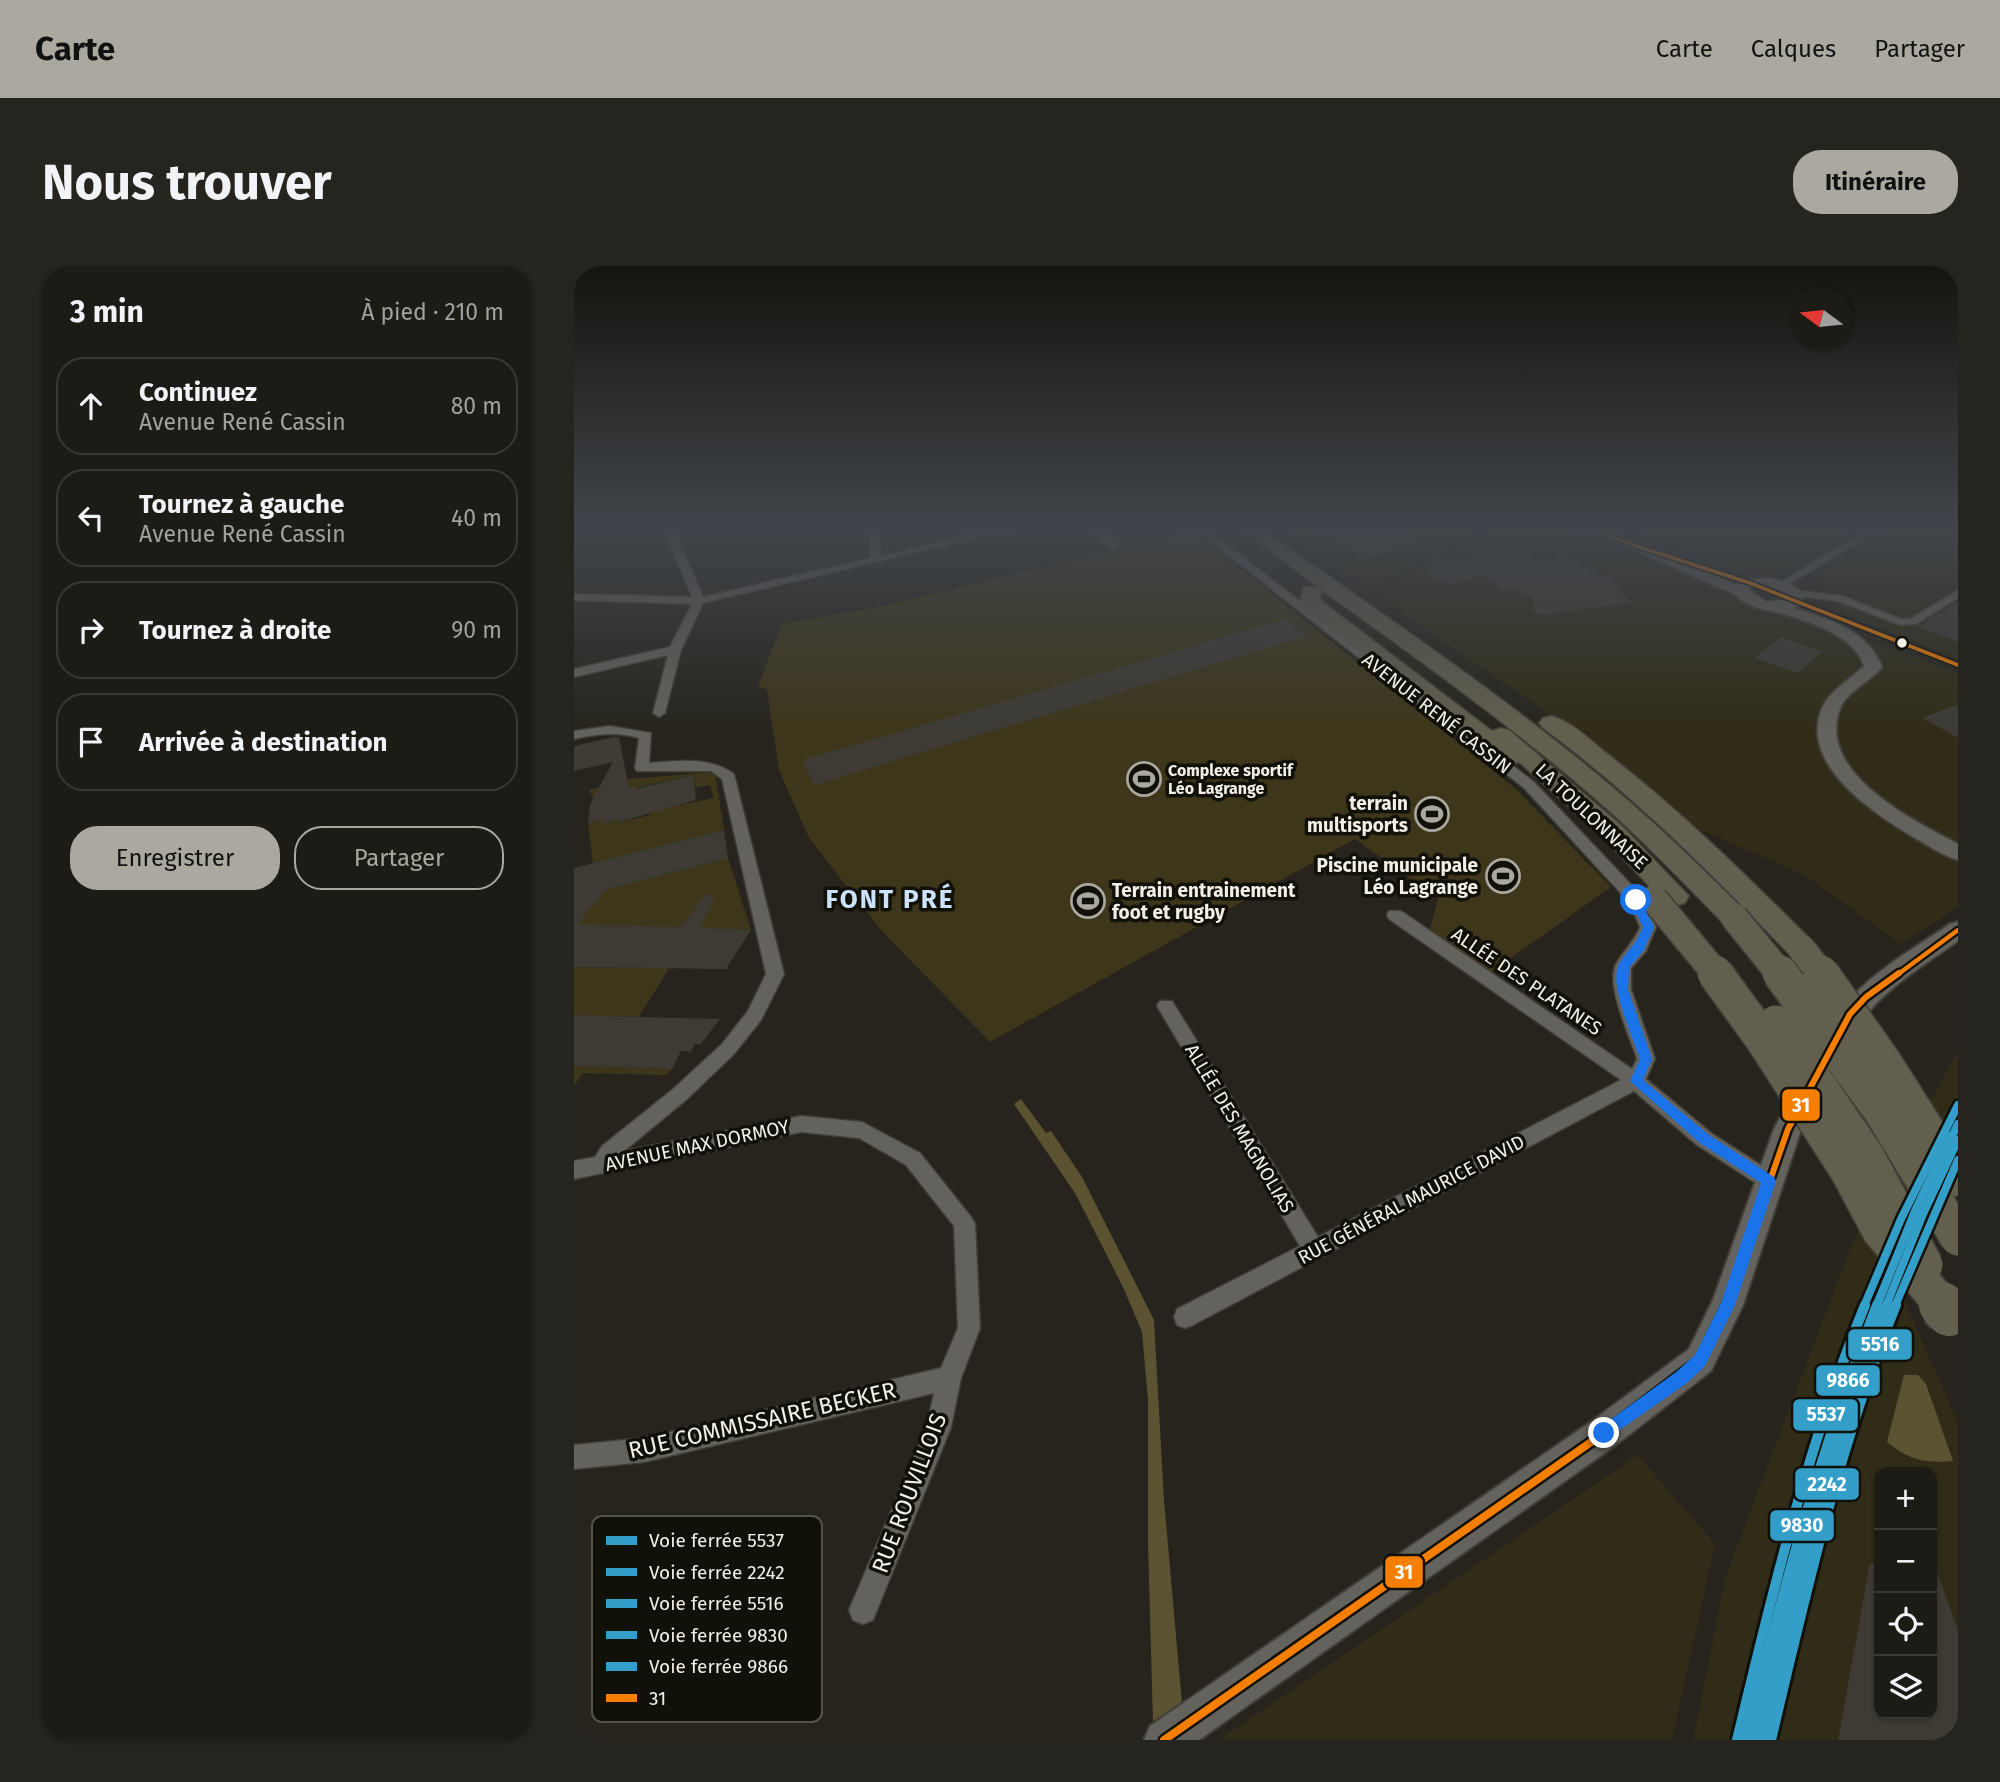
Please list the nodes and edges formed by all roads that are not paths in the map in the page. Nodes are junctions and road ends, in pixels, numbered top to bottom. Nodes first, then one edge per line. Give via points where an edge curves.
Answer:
1 (697, 596) edge
2 (721, 596) edge
3 (1286, 596) edge
4 (1311, 596) edge
5 (1341, 596) edge
6 (1752, 596) edge
7 (1787, 596) edge
8 (1791, 596) edge
9 (1811, 596) edge
10 (1954, 596) edge
11 (574, 597) edge
12 (699, 601) junction
13 (1775, 607) junction
14 (1810, 619) junction
15 (1376, 622) junction
16 (675, 650) junction
17 (574, 673) edge
18 (659, 713) dead end
19 (574, 735) edge
20 (1958, 853) edge
21 (1395, 915) dead end
22 (1958, 930) edge
23 (1166, 1006) dead end
24 (1636, 1081) junction
25 (862, 1130) joint
26 (602, 1164) junction
27 (574, 1170) edge
28 (1958, 1180) edge
29 (1769, 1181) junction
30 (1958, 1238) edge
31 (1314, 1250) junction
32 (1185, 1317) dead end
33 (1954, 1323) edge
34 (949, 1378) junction
35 (574, 1457) edge
36 (863, 1611) dead end
37 (1164, 1740) edge

1 - 12 street
2 - 12 street
3 - 24 street, AVENUE RENÉ CASSIN via 1529,785 1636,900 1648,927 1640,947 1623,967 1622,989 1646,1059
4 - 33 highway, bridge via 1311,602 1521,765 1665,897 1837,1152 1880,1231
5 - 15 highway, LA TOULONNAISE
6 - 13 main road via 1757,603
7 - 13 main road
8 - 14 main road
9 - 10 street via 1839,598 1900,622 1912,622
11 - 12 street
12 - 16 street
13 - 14 main road
14 - 20 main road via 1851,637 1872,657 1873,667 1837,698 1829,711 1827,738 1840,766 1881,809
15 - 28 highway, bridge via 1409,629 1605,761 1722,867 1825,978
15 - 30 highway, LA TOULONNAISE, bridge via 1502,709 1589,778 1703,883 1826,1030 1882,1110
16 - 17 street
16 - 18 street
19 - 26 street via 599,729 630,730 646,736 642,768 715,767 729,777 775,974 755,1015 727,1049 679,1096 609,1152
21 - 24 street, ALLÉE DES PLATANES
22 - 29 main road via 1873,991 1850,1014 1788,1129
23 - 31 street, ALLÉE DES MAGNOLIAS
24 - 29 street via 1704,1139
24 - 31 street, RUE GÉNÉRAL MAURICE DAVID
25 - 26 street, AVENUE MAX DORMOY via 801,1124
25 - 34 street, RUE ROUVILLOIS via 913,1159 964,1224 969,1328
26 - 27 street, AVENUE MAX DORMOY
29 - 37 main road via 1727,1305 1700,1360 1682,1377
31 - 32 street, RUE GÉNÉRAL MAURICE DAVID
34 - 35 street, RUE COMMISSAIRE BECKER via 644,1450
34 - 36 street, RUE ROUVILLOIS via 939,1427

